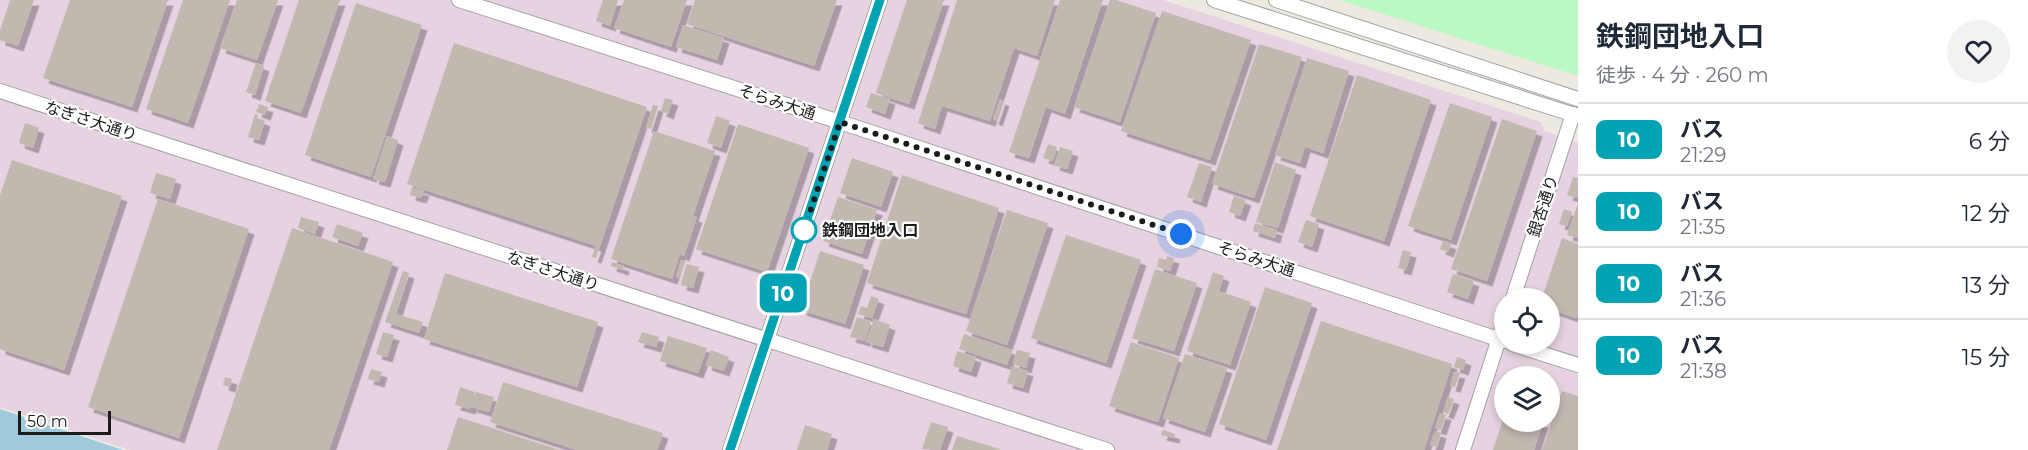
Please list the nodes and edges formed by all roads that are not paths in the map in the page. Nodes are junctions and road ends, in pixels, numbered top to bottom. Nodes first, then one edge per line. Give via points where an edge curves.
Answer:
1 (459, 0) edge
2 (880, 0) edge
3 (1214, 0) edge
4 (1276, 0) edge
5 (0, 91) edge
6 (1578, 99) edge
7 (1576, 115) edge
8 (840, 122) junction
9 (1516, 288) edge
10 (1494, 337) edge
11 (767, 340) junction
12 (1500, 354) edge
13 (1545, 354) edge
14 (1578, 365) edge
15 (730, 450) edge
16 (1107, 450) edge
17 (1463, 450) edge

1 - 8 street, そらみ大通
2 - 8 street
3 - 7 street
4 - 6 street
5 - 11 street, なぎさ大通り
7 - 9 street, 銀杏通り
8 - 10 street, そらみ大通
8 - 11 street
11 - 15 street
11 - 16 street, なぎさ大通り
12 - 17 street
13 - 14 street, そらみ大通

